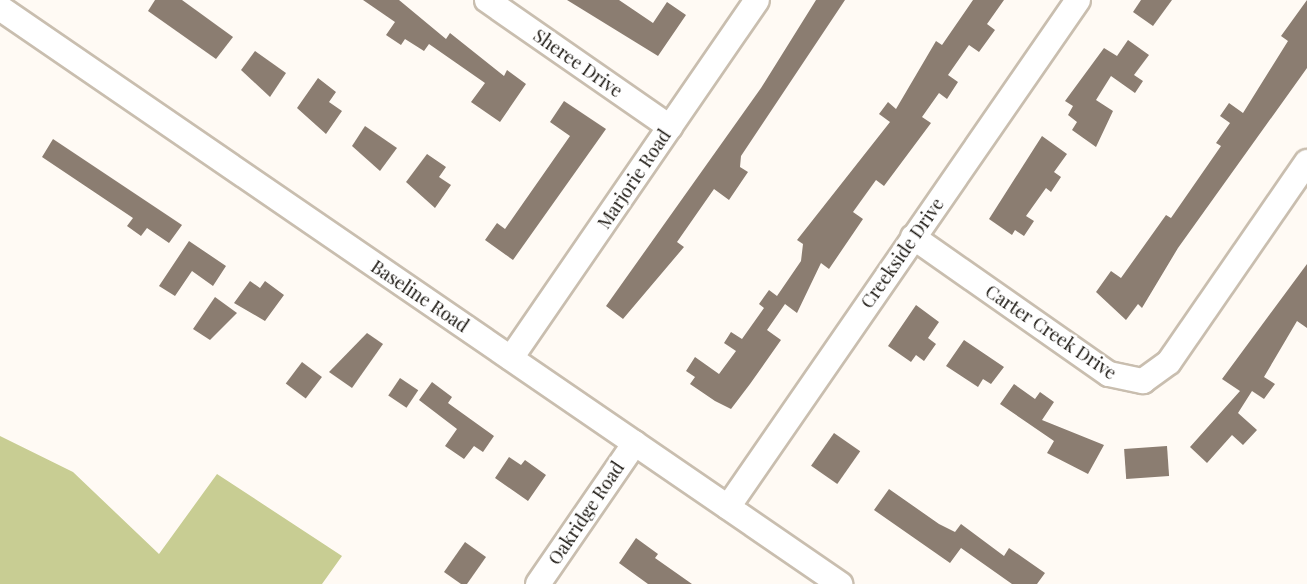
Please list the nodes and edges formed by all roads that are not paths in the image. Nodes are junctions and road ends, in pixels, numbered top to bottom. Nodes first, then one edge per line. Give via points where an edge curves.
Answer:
1 (487, 0) edge
2 (757, 0) edge
3 (1078, 0) edge
4 (0, 8) edge
5 (670, 127) junction
6 (1307, 162) edge
7 (913, 237) junction
8 (511, 358) junction
9 (635, 443) junction
10 (728, 507) junction
11 (538, 584) edge
12 (840, 584) edge

1 - 5 street, Sheree Drive
2 - 5 street, Marjorie Road
3 - 7 street, Creekside Drive
4 - 8 street, Baseline Road
5 - 8 street, Marjorie Road
6 - 7 street, Carter Creek Drive via 1169,362 1143,381 1109,374
7 - 10 street, Creekside Drive
8 - 9 street, Baseline Road
9 - 10 street, Baseline Road
9 - 11 street, Oakridge Road
10 - 12 street, Baseline Road

